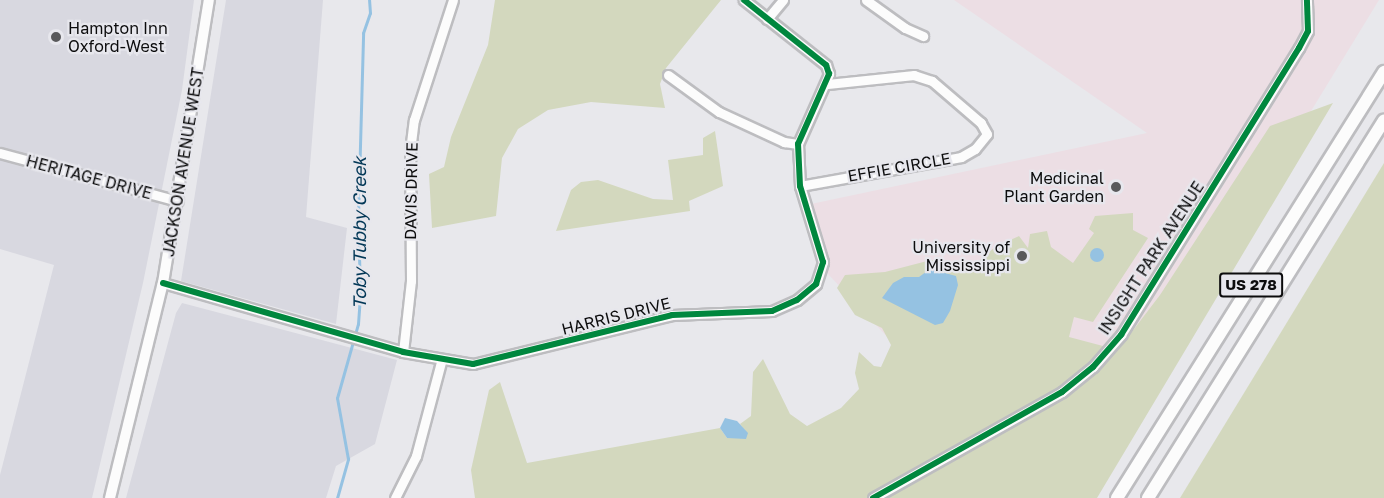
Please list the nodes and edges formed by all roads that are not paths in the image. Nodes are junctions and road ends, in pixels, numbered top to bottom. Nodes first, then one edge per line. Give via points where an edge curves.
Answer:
1 (208, 0) edge
2 (453, 0) edge
3 (744, 0) edge
4 (783, 0) edge
5 (866, 0) edge
6 (1307, 0) edge
7 (767, 19) junction
8 (923, 36) dead end
9 (1384, 72) edge
10 (668, 75) dead end
11 (828, 84) junction
12 (1384, 122) edge
13 (798, 144) junction
14 (0, 153) edge
15 (800, 186) junction
16 (178, 201) junction
17 (163, 283) junction
18 (402, 352) junction
19 (441, 362) junction
20 (110, 498) edge
21 (395, 498) edge
22 (873, 498) edge
23 (1118, 498) edge
24 (1148, 498) edge

1 - 16 main road, JACKSON AVENUE WEST
2 - 18 street, DAVIS DRIVE via 412,131 411,281
3 - 7 street
4 - 7 street
5 - 8 street
6 - 22 street, INSIGHT PARK AVENUE via 1308,31 1299,48 1121,335 1093,368 1062,392
7 - 11 street via 826,65
9 - 23 highway, US 278
10 - 13 street via 719,112 784,142
11 - 13 street, HARRIS DRIVE
11 - 15 street, EFFIE CIRCLE via 914,75 932,81 981,123 987,134 975,150 962,157
12 - 24 highway, US 278
13 - 15 street, HARRIS DRIVE
14 - 16 street, HERITAGE DRIVE
15 - 19 street, HARRIS DRIVE via 823,262 816,284 797,300 772,311 672,315 473,364
16 - 17 main road, JACKSON AVENUE WEST
17 - 18 street, HARRIS DRIVE
17 - 20 main road, JACKSON AVENUE WEST
18 - 19 street, HARRIS DRIVE
19 - 21 street via 416,456

